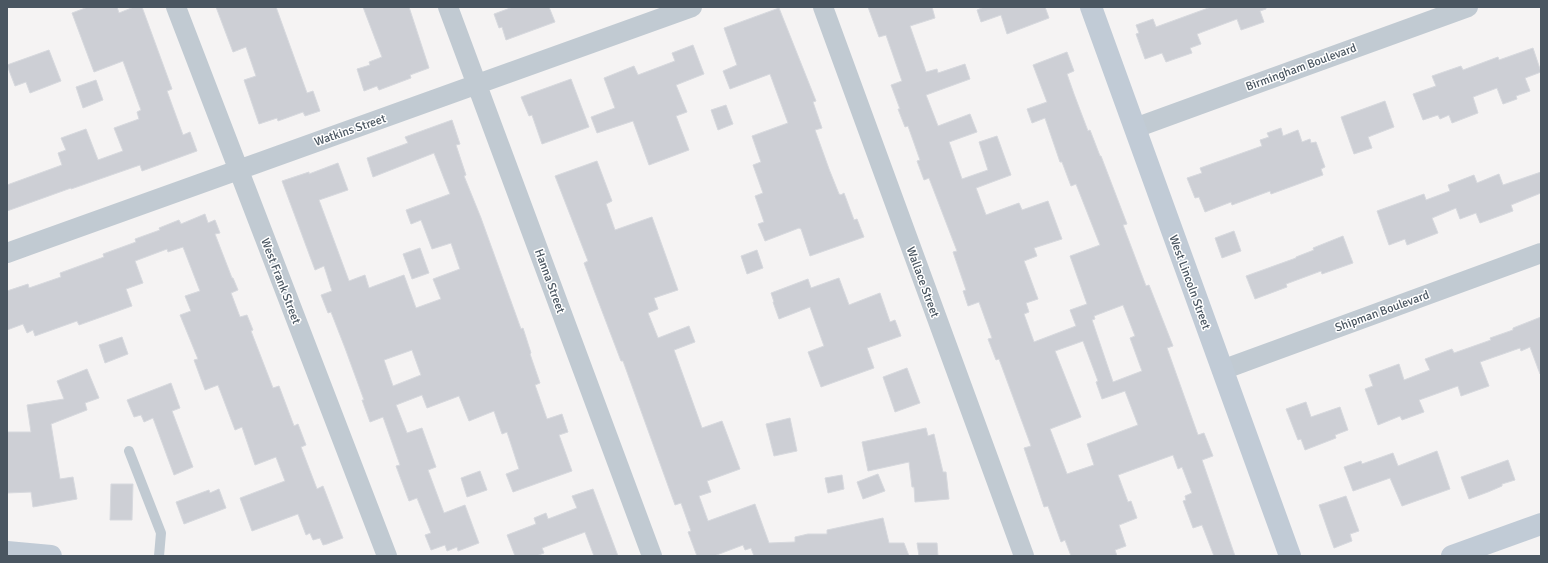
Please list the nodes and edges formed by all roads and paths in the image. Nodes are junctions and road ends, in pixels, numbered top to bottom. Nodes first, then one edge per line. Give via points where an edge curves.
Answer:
1 (176, 7) edge
2 (448, 7) edge
3 (692, 7) edge
4 (823, 7) edge
5 (1091, 7) edge
6 (1468, 7) edge
7 (478, 84) junction
8 (1135, 128) junction
9 (238, 169) junction
10 (7, 253) edge
11 (1541, 253) edge
12 (1222, 370) junction
13 (129, 450) dead end
14 (1541, 524) edge
15 (7, 552) edge
16 (29, 555) edge
17 (51, 556) edge
18 (160, 556) edge
19 (387, 556) edge
20 (652, 556) edge
21 (1024, 556) edge
22 (1290, 556) edge
23 (1452, 556) edge

1 - 9 street, West Frank Street
2 - 7 street, Hanna Street
3 - 7 street, Watkins Street
4 - 21 street, Wallace Street
5 - 8 street, West Lincoln Street
6 - 8 street, Birmingham Boulevard
7 - 9 street, Watkins Street
7 - 20 street, Hanna Street
8 - 12 street, West Lincoln Street
9 - 10 street, Watkins Street
9 - 19 street, West Frank Street
11 - 12 street, Shipman Boulevard
12 - 22 street, West Lincoln Street
13 - 18 lane via 161,533
14 - 23 street
15 - 16 street
16 - 17 street

